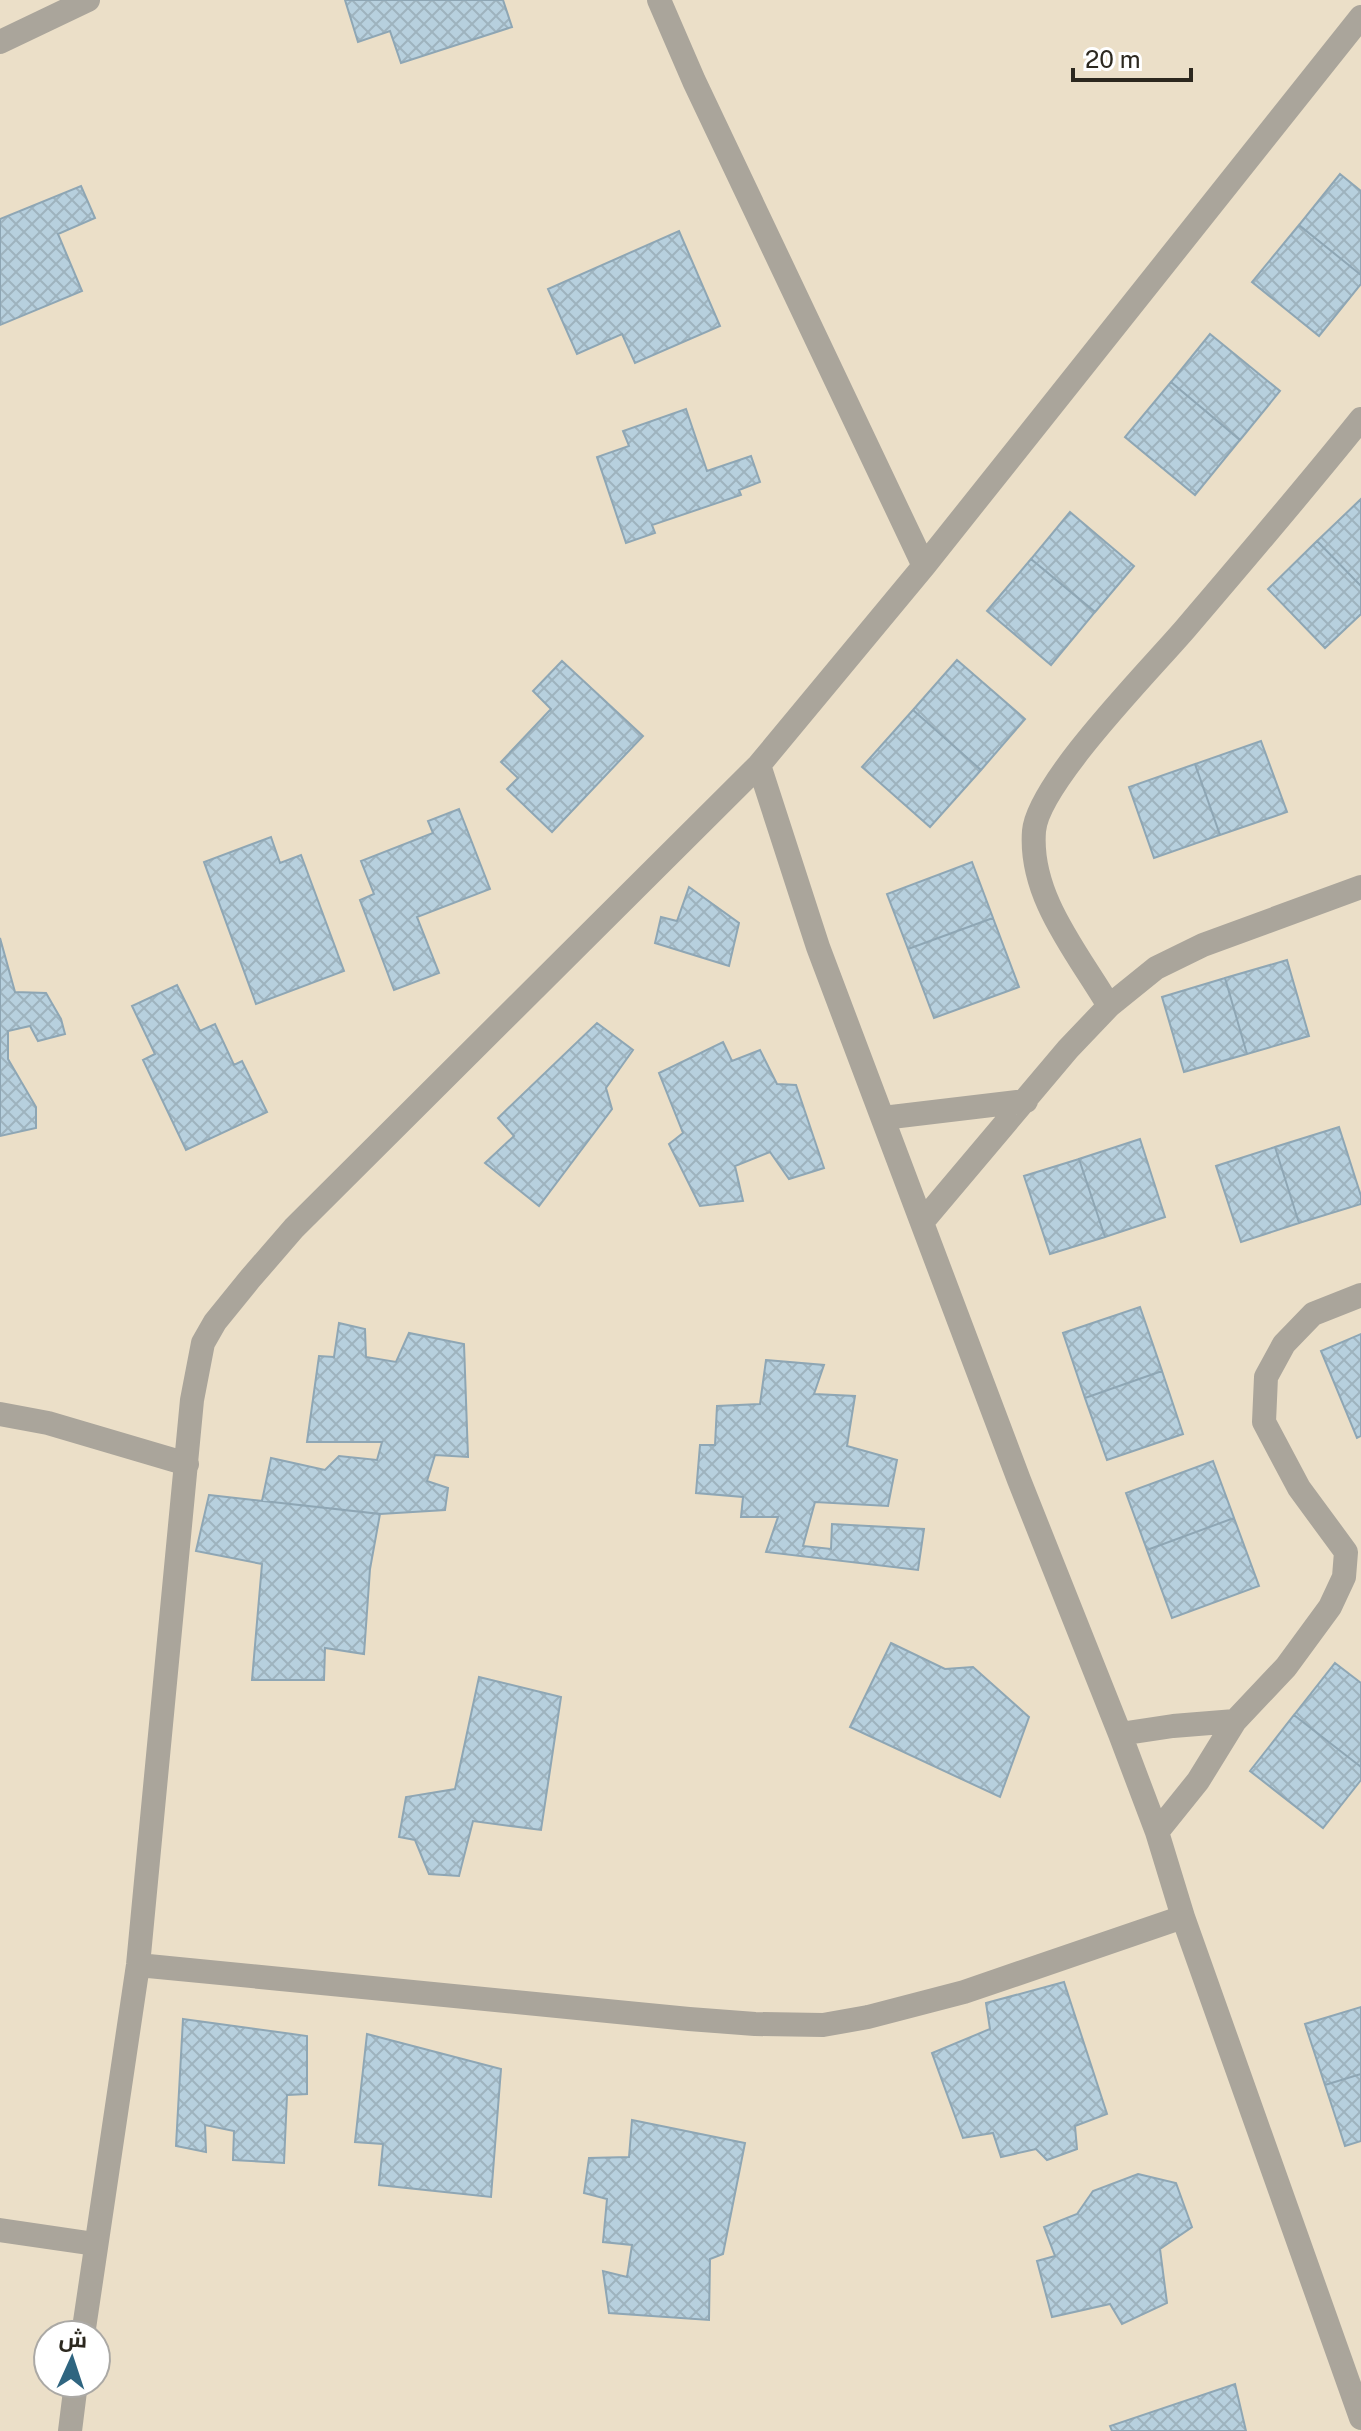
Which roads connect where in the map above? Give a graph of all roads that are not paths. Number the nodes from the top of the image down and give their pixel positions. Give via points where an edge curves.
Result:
1 (88, 0) edge
2 (659, 0) edge
3 (1361, 17) edge
4 (0, 42) edge
5 (1361, 419) edge
6 (924, 566) junction
7 (759, 765) junction
8 (1361, 887) edge
9 (1109, 1006) junction
10 (1026, 1101) junction
11 (883, 1118) junction
12 (923, 1221) junction
13 (1361, 1295) edge
14 (0, 1414) edge
15 (187, 1464) junction
16 (1354, 1548) edge
17 (1235, 1721) junction
18 (1120, 1734) junction
19 (1157, 1832) junction
20 (1183, 1917) junction
21 (138, 1965) junction
22 (0, 2230) edge
23 (95, 2244) junction
24 (85, 2319) edge
25 (1355, 2384) edge
26 (74, 2399) edge
27 (1361, 2418) edge
28 (70, 2431) edge

1 - 4 street
2 - 6 street
3 - 6 street
5 - 9 street via 1049,790 1034,827 1034,862 1045,899
6 - 7 street
7 - 11 street via 818,947
7 - 15 street via 294,1228 249,1280 203,1343
8 - 9 street via 1203,945 1156,968
9 - 10 street
10 - 11 street
10 - 12 street
11 - 12 street
12 - 18 street
13 - 16 street via 1313,1314 1284,1344 1266,1377 1264,1422 1299,1488
14 - 15 street
15 - 21 street
16 - 17 street via 1330,1607 1286,1667
17 - 18 street
17 - 19 street via 1198,1781
18 - 19 street
19 - 20 street
20 - 21 street via 964,1992 823,2025 702,2020
20 - 25 street
21 - 23 street
22 - 23 street
23 - 24 street
25 - 27 street
26 - 28 street

